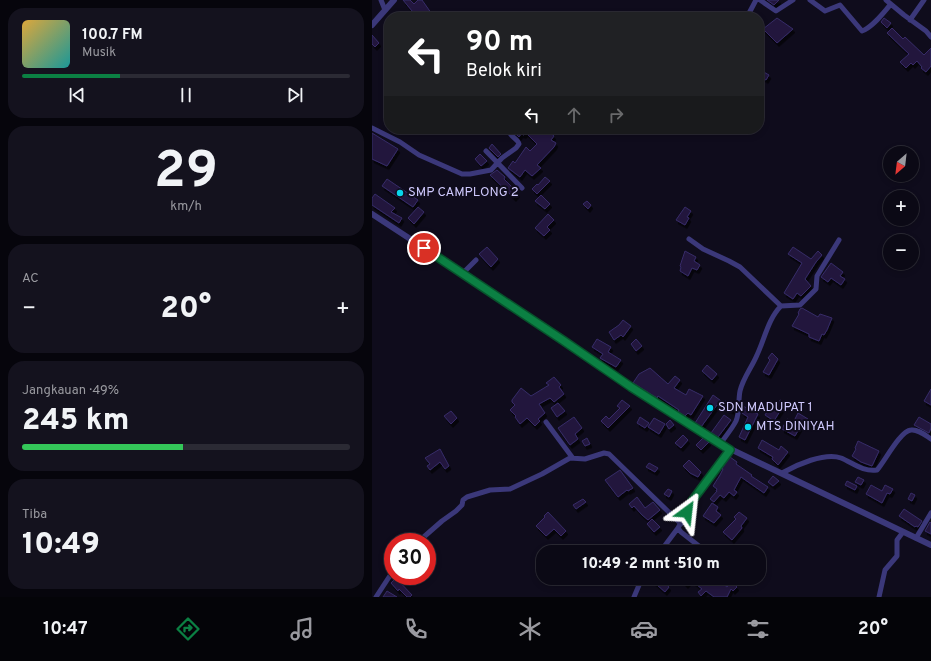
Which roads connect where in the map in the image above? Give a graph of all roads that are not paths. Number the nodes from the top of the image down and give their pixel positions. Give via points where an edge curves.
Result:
1 (381, 0) edge
2 (394, 0) edge
3 (756, 0) edge
4 (760, 0) edge
5 (793, 0) edge
6 (810, 0) edge
7 (886, 0) edge
8 (924, 0) edge
9 (891, 4) junction
10 (385, 10) junction
11 (750, 12) edge
12 (910, 20) junction
13 (372, 25) edge
14 (929, 30) edge
15 (931, 37) edge
16 (372, 128) edge
17 (510, 134) edge
18 (486, 151) dead end
19 (497, 163) junction
20 (522, 188) dead end
21 (372, 214) edge
22 (689, 239) dead end
23 (838, 240) dead end
24 (476, 260) dead end
25 (462, 274) junction
26 (781, 306) junction
27 (546, 422) dead end
28 (931, 439) edge
29 (720, 444) junction
30 (730, 450) junction
31 (572, 458) junction
32 (782, 473) junction
33 (931, 513) edge
34 (679, 526) junction
35 (903, 532) junction
36 (428, 533) edge
37 (916, 538) junction
38 (665, 545) edge
39 (698, 545) edge
40 (931, 545) edge
41 (384, 585) edge
42 (639, 585) edge
43 (376, 597) edge
44 (634, 597) edge
45 (879, 597) edge

1 - 10 street
2 - 10 street
3 - 11 street
4 - 5 street via 776,11
6 - 9 street via 825,11 840,5 862,31
7 - 9 street
8 - 12 street
9 - 12 street
10 - 13 street
12 - 14 street
14 - 15 street
16 - 19 street via 419,155 457,172 470,174 488,171
17 - 19 street via 519,144
18 - 19 street
19 - 20 street
21 - 25 street
22 - 26 street via 703,249 740,267
23 - 26 street via 817,276 814,292 800,305
24 - 25 street
25 - 29 street
26 - 29 street via 770,321 757,356 740,390 735,422
27 - 31 street
28 - 32 street via 916,430 906,431 877,470 867,470 830,456
29 - 30 street
30 - 32 street
30 - 34 street via 692,501
31 - 34 street via 585,459 604,452 609,454
31 - 36 street via 510,489 490,490 467,497 456,511
32 - 35 street
33 - 37 street
34 - 38 street
34 - 39 street via 681,532
35 - 37 street
35 - 45 street via 898,540 897,556 884,570
37 - 40 street
41 - 43 street
42 - 44 street

